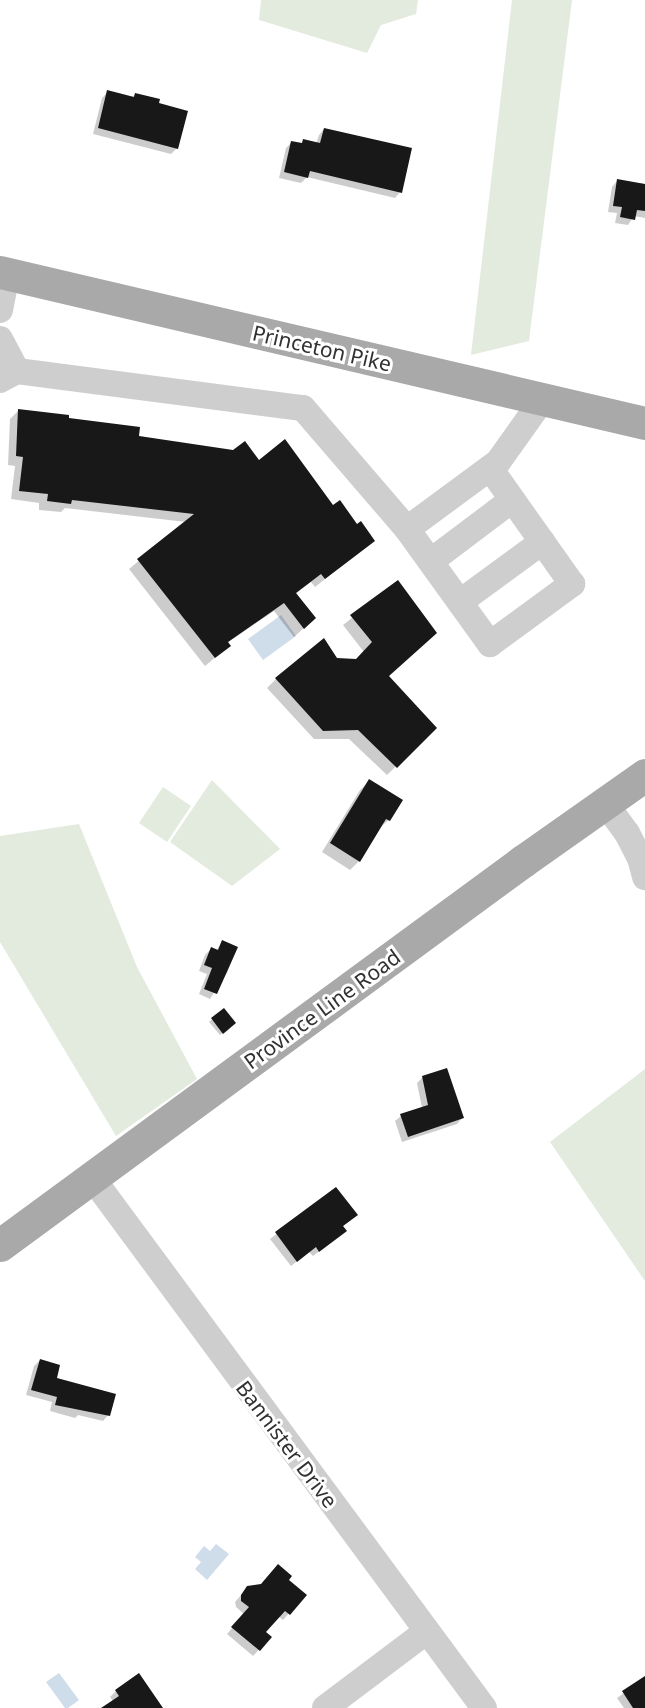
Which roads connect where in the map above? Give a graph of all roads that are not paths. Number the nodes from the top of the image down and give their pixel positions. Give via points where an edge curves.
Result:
1 (4, 273) edge
2 (0, 310) edge
3 (0, 339) edge
4 (9, 376) edge
5 (543, 399) junction
6 (645, 423) edge
7 (490, 468) junction
8 (512, 500) junction
9 (407, 529) junction
10 (542, 542) junction
11 (430, 561) junction
12 (460, 602) junction
13 (645, 776) edge
14 (605, 803) junction
15 (645, 877) edge
16 (93, 1179) junction
17 (0, 1245) edge
18 (426, 1632) junction
19 (325, 1708) edge
20 (484, 1708) edge

1 - 2 street
1 - 5 main road, Princeton Pike
3 - 4 street
4 - 9 street via 303,408
5 - 6 main road, Princeton Pike
5 - 7 street
7 - 8 street
7 - 9 street
8 - 10 street
8 - 11 street
9 - 11 street
10 - 12 street
10 - 12 street via 572,584 490,644
11 - 12 street
13 - 14 main road, Province Line Road
14 - 15 street via 627,833
14 - 16 main road, Province Line Road
16 - 17 main road, Province Line Road
16 - 18 street, Bannister Drive
18 - 19 street
18 - 20 street, Bannister Drive

